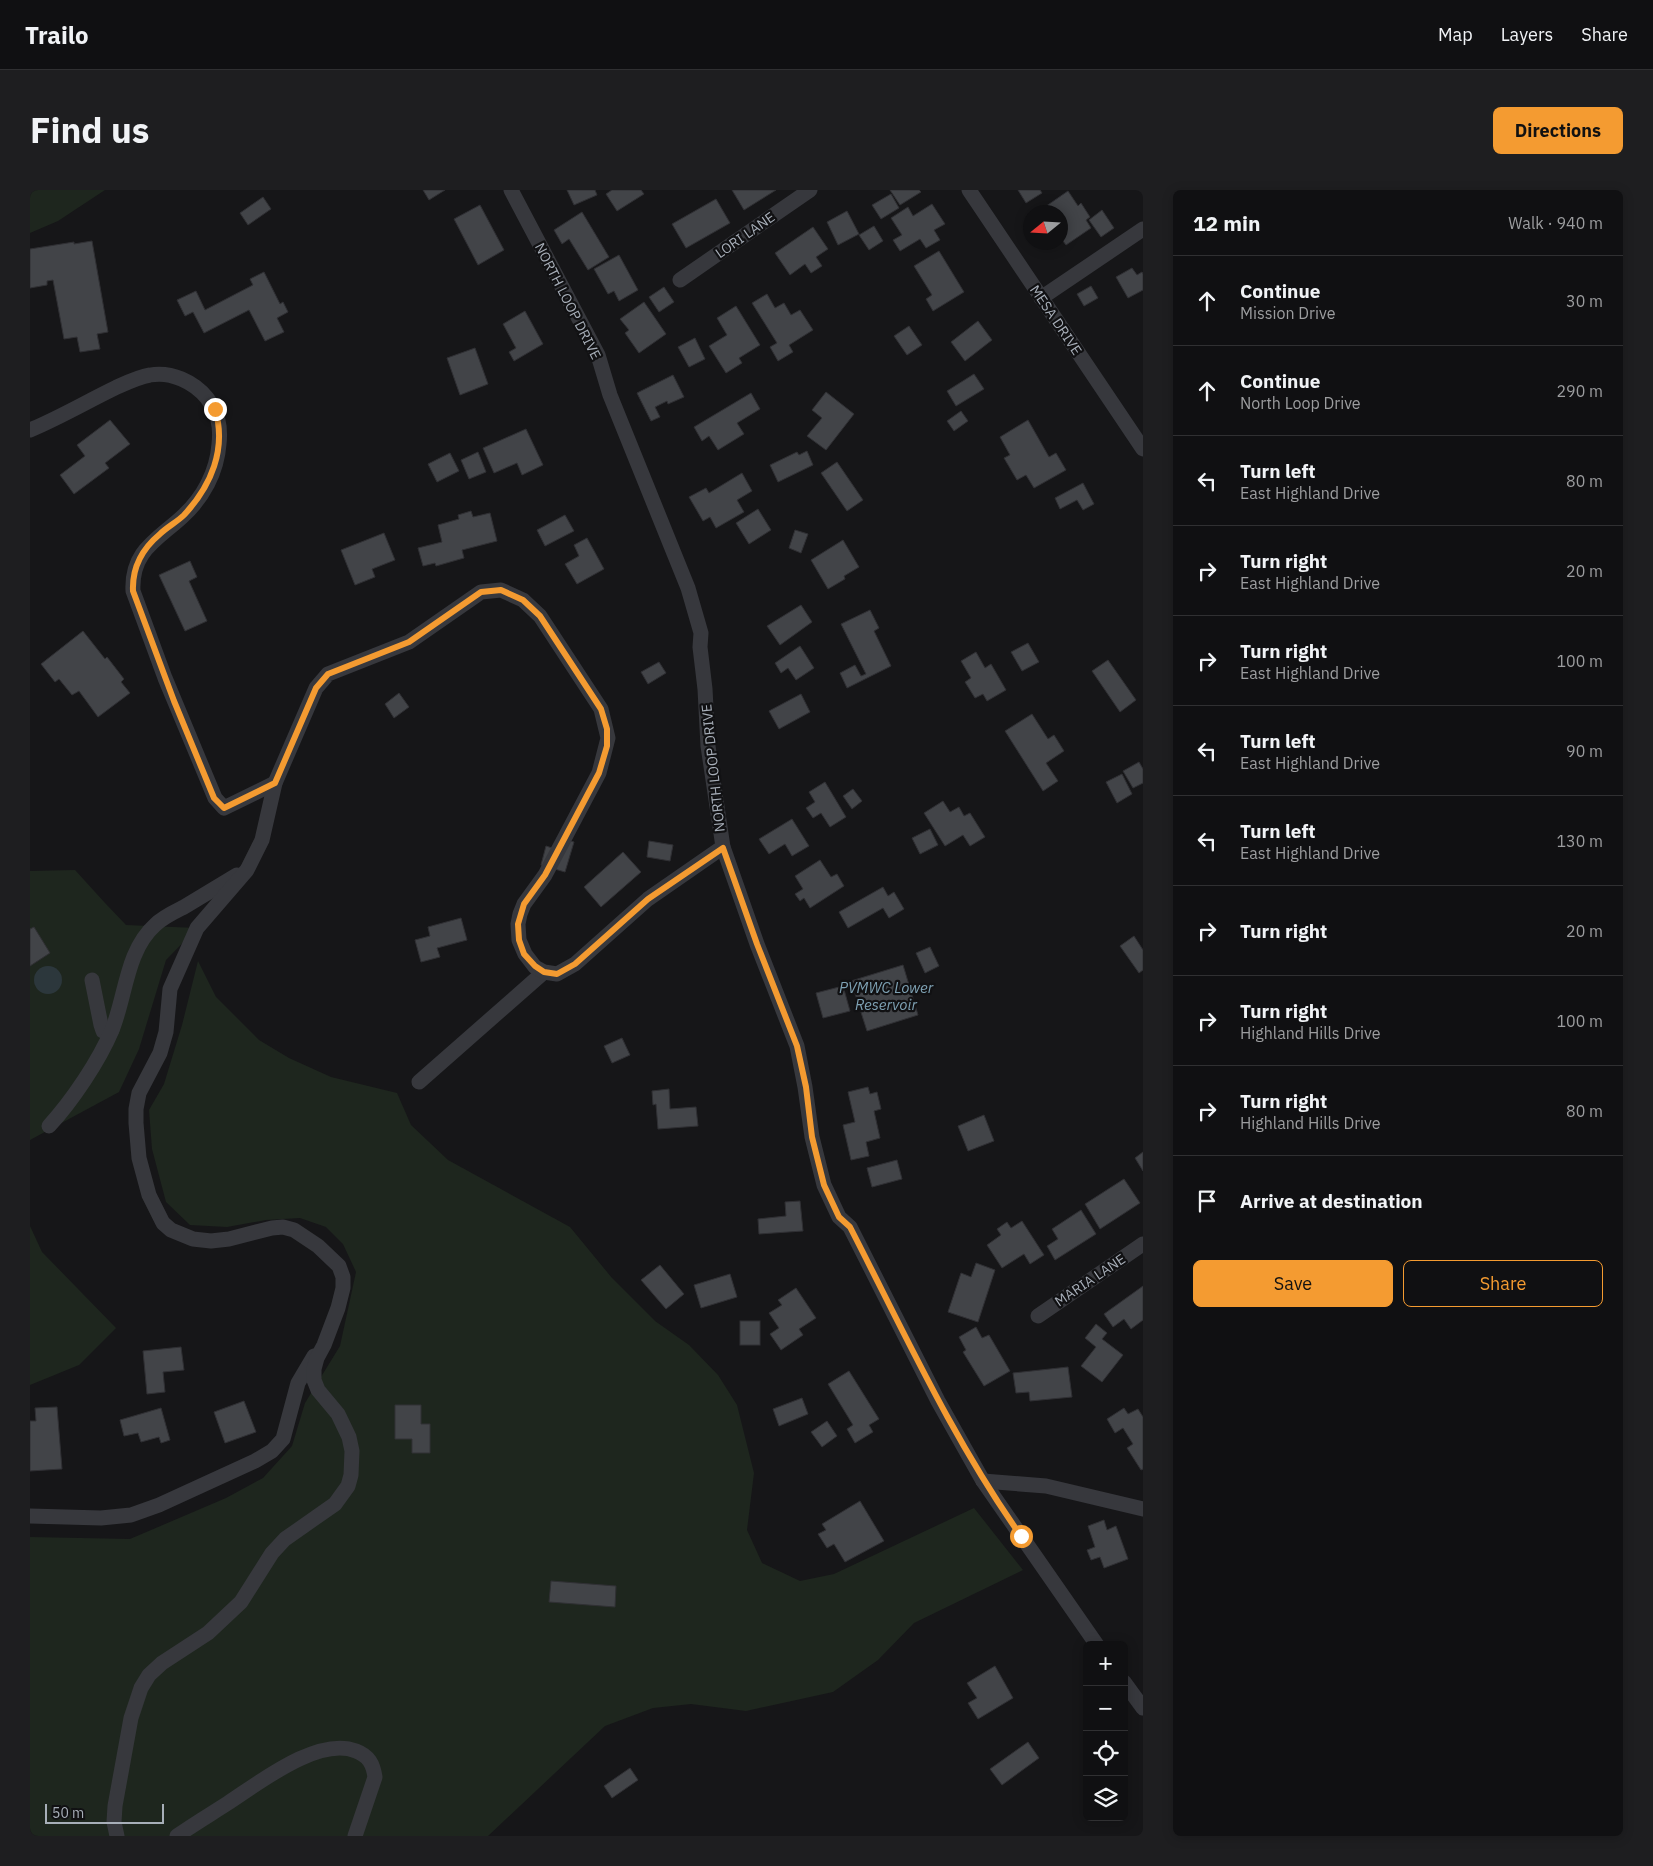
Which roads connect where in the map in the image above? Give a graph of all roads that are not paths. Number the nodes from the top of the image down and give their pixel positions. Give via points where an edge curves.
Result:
1 (511, 190) edge
2 (810, 190) edge
3 (969, 190) edge
4 (1143, 229) edge
5 (680, 280) dead end
6 (1041, 298) junction
7 (30, 430) edge
8 (1143, 449) edge
9 (275, 783) junction
10 (723, 848) junction
11 (247, 870) junction
12 (544, 972) junction
13 (92, 980) dead end
14 (112, 1030) junction
15 (418, 1082) dead end
16 (49, 1126) dead end
17 (1143, 1244) edge
18 (1038, 1316) dead end
19 (328, 1331) junction
20 (983, 1481) junction
21 (1143, 1509) edge
22 (30, 1516) edge
23 (1094, 1641) edge
24 (1127, 1686) edge
25 (1143, 1708) edge
26 (117, 1836) edge
27 (177, 1836) edge
28 (355, 1836) edge

1 - 10 street, NORTH LOOP DRIVE via 598,355 610,395 688,588 701,633 708,746
2 - 5 street, LORI LANE
3 - 6 street, MESA DRIVE
4 - 6 street
6 - 8 street, MESA DRIVE
7 - 9 street via 150,374 182,379 205,395 215,409 220,436 209,482 183,516 159,535 138,559 132,579 133,591 214,798 224,808
9 - 11 street via 262,840
9 - 12 street via 316,688 328,674 409,642 481,592 501,590 523,600 540,616 601,709 608,738 599,773 545,875 520,914 519,940 524,954
10 - 12 street via 648,899 575,964 557,974
10 - 20 street, NORTH LOOP DRIVE via 797,1046 812,1137 832,1205 850,1227 938,1401
11 - 14 street via 155,924 130,970
11 - 19 street via 197,928 170,989 166,1032 160,1053 139,1094 136,1109 140,1158 156,1211 163,1223 177,1234 211,1241 283,1227 294,1230 332,1258 343,1276 343,1288
12 - 15 street
13 - 14 street via 101,1026 103,1030
14 - 16 street via 62,1112
17 - 18 street, MARIA LANE
19 - 22 street via 298,1383 283,1440 272,1451 131,1515 101,1518
19 - 26 street via 316,1358 314,1380 338,1414 349,1437 352,1451 348,1486 335,1504 272,1552 240,1602 208,1633 149,1675 131,1718 115,1806
20 - 21 street via 1046,1486
20 - 23 street, NORTH LOOP DRIVE
24 - 25 street
27 - 28 street via 289,1765 340,1748 363,1754 374,1767 375,1777

